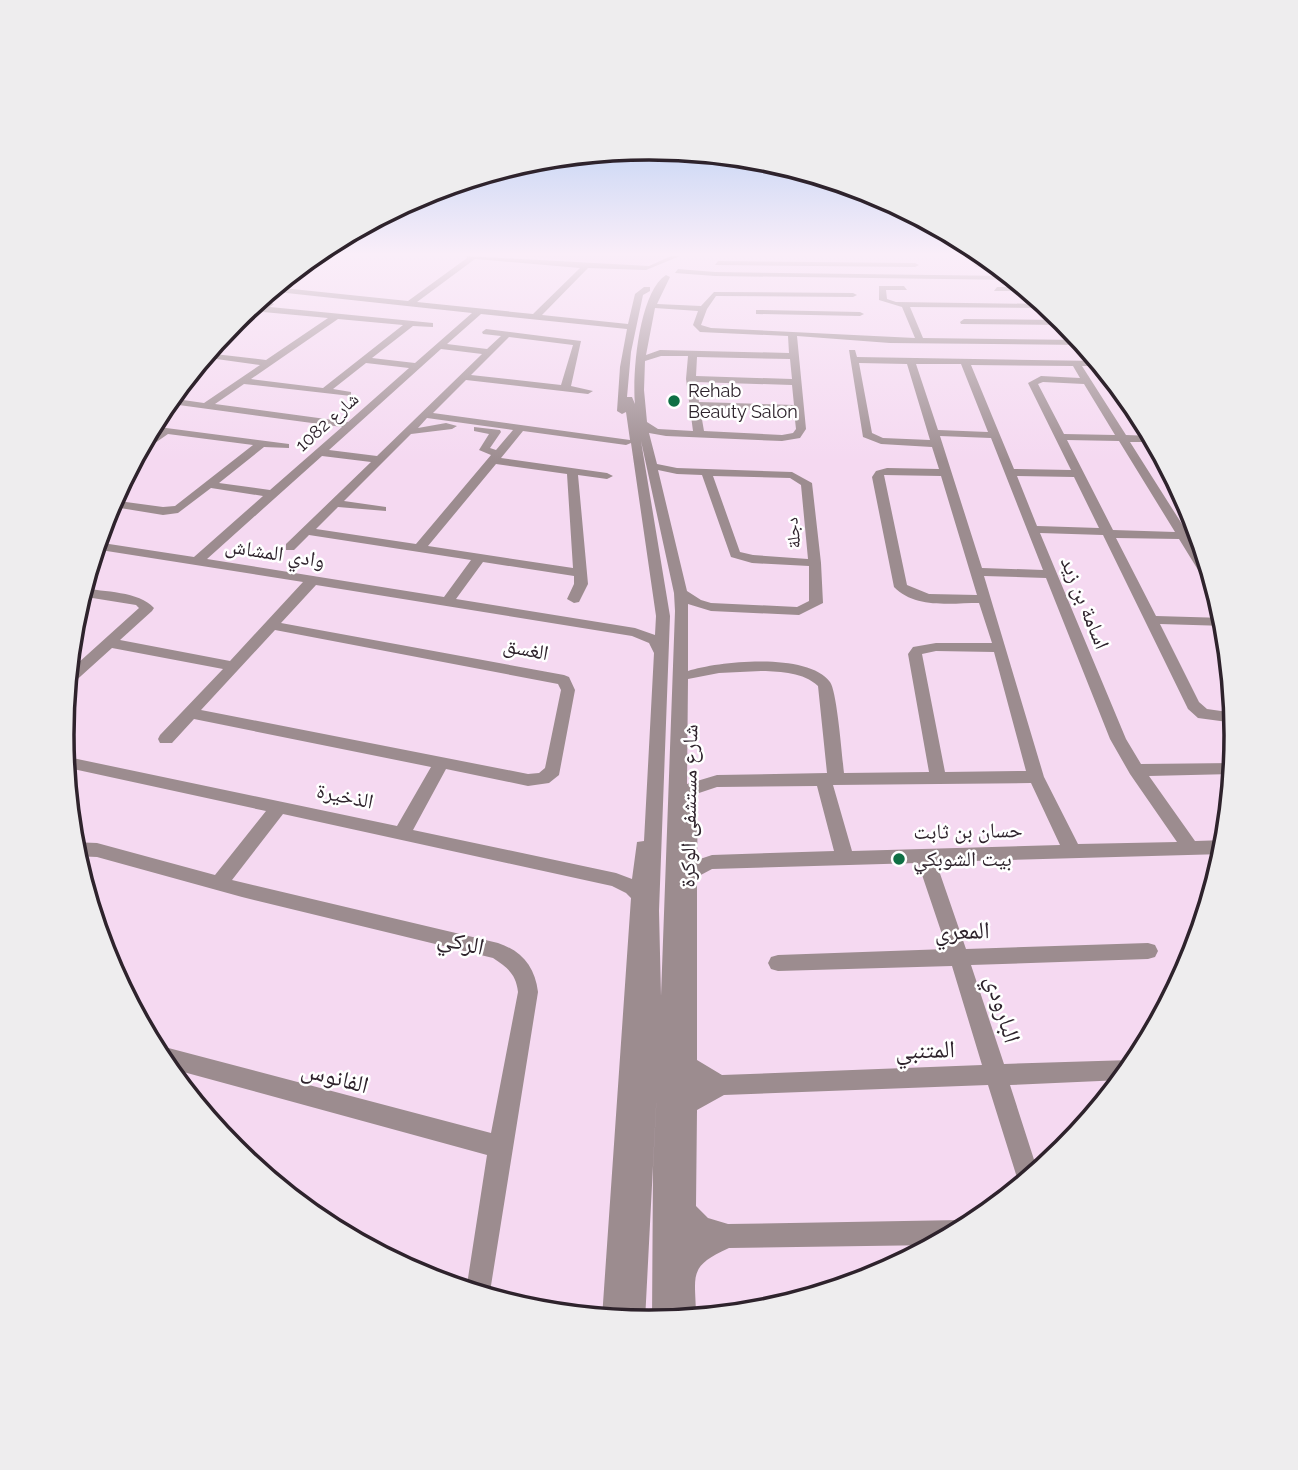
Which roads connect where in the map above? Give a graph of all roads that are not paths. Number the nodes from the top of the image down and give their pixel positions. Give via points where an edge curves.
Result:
1 (410, 324) edge
2 (324, 325) edge
3 (422, 325) edge
4 (430, 325) dead end
5 (463, 325) edge
6 (619, 325) edge
7 (652, 325) edge
8 (697, 325) edge
9 (754, 325) edge
10 (863, 325) edge
11 (914, 325) edge
12 (965, 325) edge
13 (631, 326) joint
14 (486, 332) dead end
15 (751, 332) junction
16 (792, 333) junction
17 (508, 334) junction
18 (849, 336) junction
19 (867, 338) junction
20 (920, 340) junction
21 (974, 341) junction
22 (1067, 343) joint
23 (439, 346) junction
24 (489, 352) junction
25 (647, 354) junction
26 (693, 354) junction
27 (216, 356) edge
28 (794, 356) junction
29 (365, 359) junction
30 (854, 360) junction
31 (911, 361) junction
32 (965, 362) junction
33 (268, 363) junction
34 (1079, 364) junction
35 (1089, 364) edge
36 (417, 366) junction
37 (464, 377) junction
38 (691, 379) junction
39 (242, 381) junction
40 (1087, 381) junction
41 (796, 382) junction
42 (565, 389) junction
43 (325, 391) junction
44 (588, 391) dead end
45 (348, 394) dead end
46 (179, 403) edge
47 (694, 405) junction
48 (206, 406) junction
49 (798, 408) junction
50 (425, 415) junction
51 (350, 425) junction
52 (521, 427) junction
53 (161, 430) edge
54 (166, 431) junction
55 (408, 431) junction
56 (634, 433) junction
57 (699, 435) junction
58 (995, 435) junction
59 (157, 437) edge
60 (1060, 437) junction
61 (1123, 438) junction
62 (935, 439) junction
63 (1142, 439) edge
64 (262, 443) junction
65 (285, 446) dead end
66 (320, 452) junction
67 (496, 457) junction
68 (379, 460) junction
69 (572, 471) junction
70 (667, 472) junction
71 (706, 472) junction
72 (945, 472) junction
73 (1010, 472) junction
74 (1077, 474) junction
75 (607, 476) dead end
76 (211, 485) junction
77 (273, 494) junction
78 (334, 503) junction
79 (122, 504) edge
80 (382, 509) dead end
81 (1032, 529) junction
82 (306, 531) junction
83 (1108, 533) junction
84 (1183, 536) junction
85 (1189, 536) edge
86 (105, 547) edge
87 (289, 547) dead end
88 (419, 549) junction
89 (1196, 556) edge
90 (479, 558) junction
91 (197, 561) junction
92 (816, 563) junction
93 (976, 572) junction
94 (580, 573) junction
95 (1050, 574) junction
96 (313, 580) junction
97 (91, 594) edge
98 (574, 599) dead end
99 (984, 599) junction
100 (447, 602) junction
101 (686, 609) junction
102 (1150, 620) junction
103 (1213, 622) edge
104 (271, 625) junction
105 (659, 633) junction
106 (110, 643) junction
107 (1000, 648) junction
108 (691, 665) junction
109 (233, 666) junction
110 (77, 672) edge
111 (190, 713) junction
112 (1224, 717) edge
113 (166, 739) dead end
114 (75, 763) edge
115 (441, 764) junction
116 (1223, 768) edge
117 (690, 769) junction
118 (1136, 770) junction
119 (938, 776) junction
120 (1036, 777) junction
121 (830, 778) junction
122 (717, 781) junction
123 (688, 791) junction
124 (280, 806) junction
125 (678, 831) junction
126 (403, 832) junction
127 (1190, 847) junction
128 (1213, 847) edge
129 (689, 849) junction
130 (86, 850) edge
131 (1072, 851) junction
132 (923, 855) junction
133 (844, 856) junction
134 (712, 862) junction
135 (642, 866) junction
136 (688, 875) junction
137 (615, 880) junction
138 (219, 883) junction
139 (645, 902) junction
140 (1148, 951) dead end
141 (959, 957) junction
142 (778, 963) dead end
143 (173, 1059) edge
144 (687, 1066) junction
145 (1117, 1070) edge
146 (996, 1074) junction
147 (722, 1085) junction
148 (687, 1103) junction
149 (500, 1146) junction
150 (1026, 1170) edge
151 (683, 1209) junction
152 (938, 1232) edge
153 (728, 1237) junction
154 (684, 1262) junction
155 (479, 1285) edge
156 (616, 1309) edge
157 (670, 1309) edge
158 (672, 1309) edge
159 (633, 1310) edge

1 - 29 street
2 - 33 street
3 - 4 street
5 - 23 street, شارع 1082
6 - 13 street
7 - 25 street, شارع مستشفى الوكرة
8 - 15 street via 701,329
9 - 15 street
10 - 19 street
11 - 20 street
12 - 21 street
13 - 56 street, شارع مستشفى الوكرة via 622,381
14 - 17 street
15 - 16 street
16 - 18 street
16 - 28 street
17 - 24 street
17 - 42 street via 578,342
18 - 19 street
18 - 30 street
19 - 20 street
20 - 21 street
21 - 22 street
22 - 34 street
23 - 24 street
23 - 36 street, شارع 1082
24 - 37 street
25 - 26 street
25 - 56 street, شارع مستشفى الوكرة
26 - 28 street
26 - 38 street
27 - 33 street
28 - 41 street
29 - 36 street
29 - 43 street
30 - 31 street
30 - 62 street via 867,435 881,441
31 - 32 street
31 - 62 street
32 - 34 street
32 - 58 street, اسامة بن زيد
33 - 39 street
34 - 35 street
34 - 40 street
36 - 51 street, شارع 1082
37 - 42 street
37 - 50 street
38 - 41 street
38 - 47 street
39 - 43 street
39 - 48 street
40 - 60 street via 1041,379 1033,383
40 - 61 street
41 - 49 street
42 - 44 street
43 - 45 street
46 - 48 street
47 - 49 street
47 - 57 street
48 - 51 street
49 - 57 street via 802,429 796,436
50 - 52 street
50 - 55 street
51 - 66 street, شارع 1082
52 - 56 street
52 - 67 street
53 - 54 street
54 - 59 street
54 - 64 street
55 - 67 street via 423,432 440,425 492,431 496,434 484,450
55 - 68 street
56 - 57 street
56 - 70 street, شارع مستشفى الوكرة
56 - 101 street, شارع مستشفى الوكرة
56 - 105 street, شارع مستشفى الوكرة
58 - 62 street
58 - 73 street, اسامة بن زيد
60 - 61 street
60 - 74 street
61 - 63 street
61 - 84 street
62 - 72 street
64 - 65 street
64 - 76 street
66 - 68 street
66 - 77 street, شارع 1082
67 - 69 street
67 - 88 street
68 - 78 street
69 - 75 street
69 - 94 street
70 - 71 street, دجلة
70 - 101 street, شارع مستشفى الوكرة via 687,576
71 - 92 street via 736,554
71 - 92 street, دجلة via 784,474 804,479
72 - 93 street
72 - 99 street via 887,471 878,477 901,587 921,596
73 - 74 street
73 - 81 street, اسامة بن زيد
74 - 83 street
76 - 77 street
76 - 79 street via 186,505 171,510
77 - 91 street, شارع 1082
78 - 80 street
78 - 82 street
81 - 83 street
81 - 95 street, اسامة بن زيد
82 - 87 street
82 - 88 street
83 - 84 street
83 - 102 street
84 - 85 street
84 - 89 street
86 - 91 street, وادي المشاش
88 - 90 street
90 - 94 street
90 - 100 street
91 - 96 street, وادي المشاش
92 - 101 street, دجلة via 817,599 811,607 799,611
93 - 95 street
93 - 99 street
94 - 98 street
95 - 118 street, اسامة بن زيد via 1114,730
96 - 100 street, وادي المشاش
96 - 104 street
97 - 106 street via 140,601 146,606
99 - 107 street
100 - 105 street, وادي المشاش
101 - 108 street, شارع مستشفى الوكرة
101 - 125 street, شارع مستشفى الوكرة
102 - 103 street
102 - 112 street via 1196,710
104 - 109 street
104 - 115 street, الغسق via 567,683 556,764 549,776 528,780
105 - 135 street, شارع مستشفى الوكرة
105 - 139 street, شارع مستشفى الوكرة
106 - 109 street
106 - 110 street
107 - 119 street via 936,647 915,654
107 - 120 street
108 - 117 street, شارع مستشفى الوكرة
108 - 121 street via 798,670 822,680
109 - 111 street
111 - 113 street
111 - 115 street, الغسق
114 - 124 street, الذخيرة
115 - 126 street
116 - 118 street
117 - 122 street
117 - 123 street, شارع مستشفى الوكرة
118 - 127 street, اسامة بن زيد
119 - 120 street
119 - 121 street
120 - 131 street
121 - 122 street
121 - 133 street
122 - 123 street
123 - 129 street, شارع مستشفى الوكرة
124 - 126 street, الذخيرة
124 - 138 street
125 - 129 street
125 - 157 street, شارع مستشفى الوكرة via 667,1115
126 - 137 street, الذخيرة
127 - 128 street, حسان بن ثابت
127 - 131 street, حسان بن ثابت
129 - 134 street
129 - 136 street, شارع مستشفى الوكرة
130 - 138 street, الركي
131 - 132 street, حسان بن ثابت
132 - 133 street, حسان بن ثابت
132 - 141 street, البارودي
133 - 134 street, حسان بن ثابت
134 - 136 street, حسان بن ثابت
135 - 137 street
135 - 139 street, شارع مستشفى الوكرة
136 - 144 street, شارع مستشفى الوكرة
137 - 139 street, الذخيرة
138 - 149 street, الركي via 498,951 515,961 526,973 528,992
139 - 156 street, شارع مستشفى الوكرة
139 - 159 street, شارع مستشفى الوكرة via 651,1000
140 - 141 street, المعري
141 - 142 street, المعري
141 - 146 street, البارودي
143 - 149 street, الفانوس
144 - 147 street, المتنبي
144 - 148 street, شارع مستشفى الوكرة
145 - 146 street, المتنبي
146 - 147 street, المتنبي
146 - 150 street, البارودي
147 - 148 street, المتنبي
148 - 151 street, شارع مستشفى الوكرة
149 - 155 street, الركي
151 - 153 street via 701,1228
151 - 154 street, شارع مستشفى الوكرة
152 - 153 street
153 - 154 street via 704,1245
154 - 158 street

